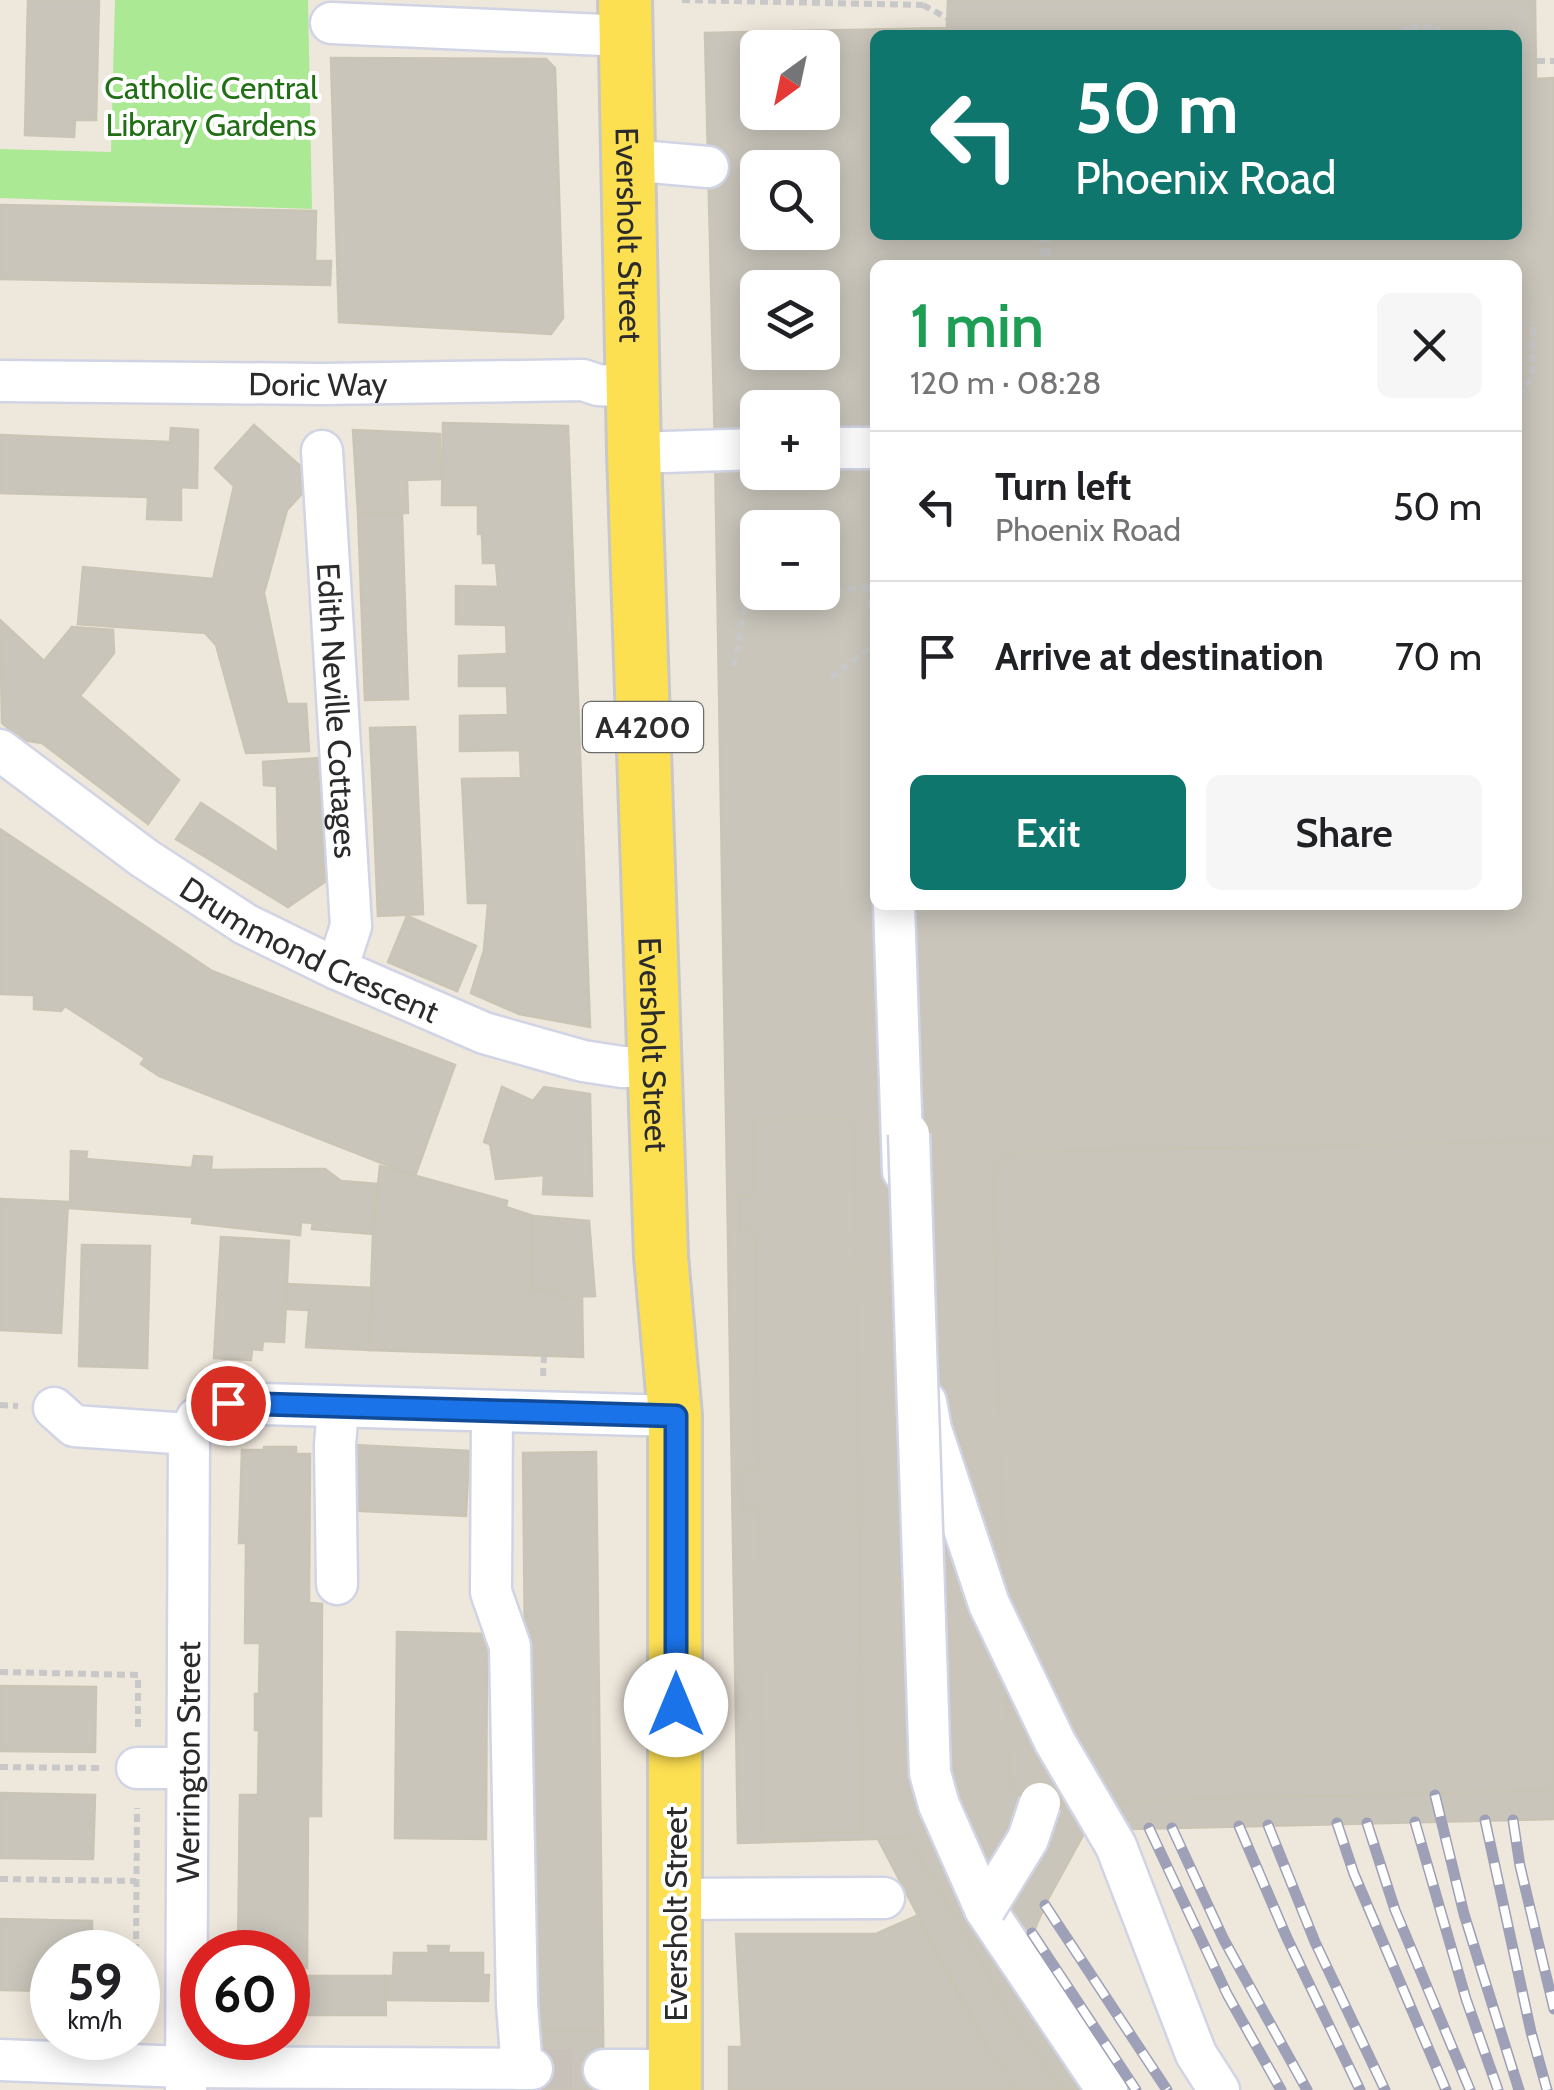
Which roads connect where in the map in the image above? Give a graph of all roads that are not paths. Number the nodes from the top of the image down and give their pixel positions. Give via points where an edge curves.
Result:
1 (625, 18) edge
2 (331, 22) dead end
3 (628, 160) junction
4 (708, 167) dead end
5 (0, 381) edge
6 (634, 423) junction
7 (740, 445) edge
8 (840, 448) edge
9 (870, 448) edge
10 (322, 452) dead end
11 (0, 750) edge
12 (894, 910) edge
13 (337, 969) junction
14 (655, 1067) junction
15 (909, 1134) dead end
16 (338, 1406) junction
17 (54, 1408) dead end
18 (492, 1410) junction
19 (676, 1416) junction
20 (189, 1434) junction
21 (338, 1584) dead end
22 (188, 1768) junction
23 (137, 1772) road end
24 (1040, 1804) dead end
25 (884, 1898) dead end
26 (676, 1899) junction
27 (985, 1908) junction
28 (0, 2060) edge
29 (604, 2070) tunnel mouth
30 (186, 2078) edge
31 (365, 2079) edge
32 (676, 2080) edge
33 (1107, 2090) edge
34 (1219, 2090) edge

1 - 2 street
1 - 3 main road, Eversholt Street / A4200
3 - 4 street
3 - 6 main road, Eversholt Street / A4200
5 - 6 street, Doric Way via 583,380 598,385
6 - 7 street, Doric Way
6 - 14 main road, Eversholt Street / A4200
8 - 9 street
10 - 13 street, Edith Neville Cottages via 351,926
11 - 13 street, Drummond Crescent via 245,924
12 - 34 street via 912,1330 931,1429 989,1604 1055,1742 1116,1846 1196,2054
13 - 14 street, Drummond Crescent via 484,1033 583,1061
14 - 19 main road, Eversholt Street / A4200 via 661,1256
15 - 27 street, bridge via 930,1772
16 - 18 street
16 - 20 street via 228,1403 197,1418
16 - 21 street
17 - 20 street via 74,1426
18 - 19 street
18 - 31 street via 492,1592 510,1646 517,2004 527,2069
19 - 26 main road, Eversholt Street / A4200
20 - 22 street, Werrington Street
22 - 23 street
22 - 30 street, Werrington Street
24 - 27 street, bridge via 1028,1840
25 - 26 street
26 - 32 main road, Eversholt Street / A4200
27 - 33 street
28 - 30 street
29 - 32 street
30 - 31 street

